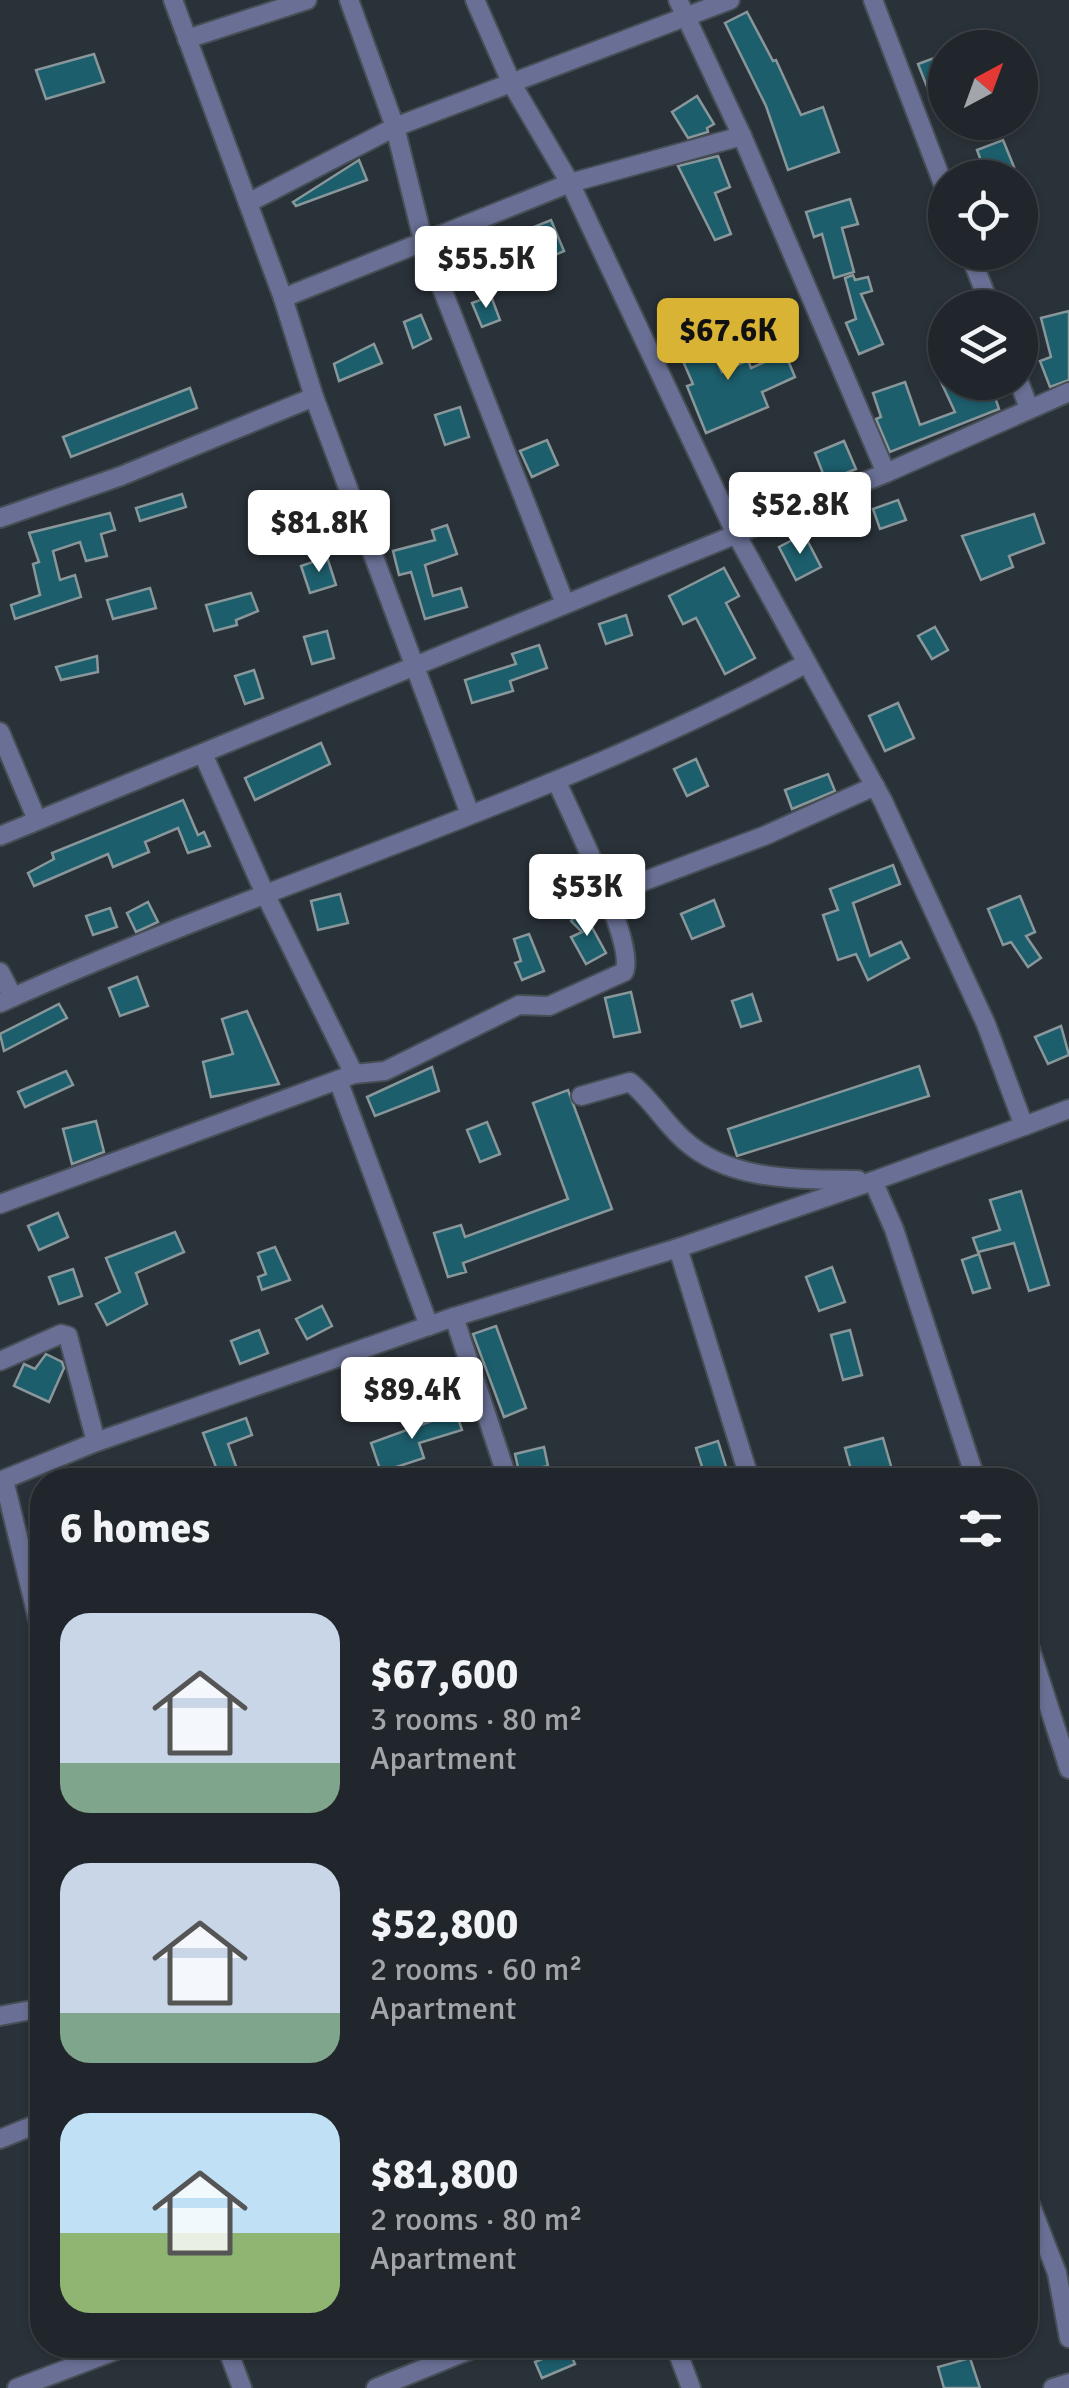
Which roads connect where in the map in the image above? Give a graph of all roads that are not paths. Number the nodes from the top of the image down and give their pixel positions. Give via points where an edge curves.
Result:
1 (173, 0) edge
2 (307, 0) edge
3 (349, 0) edge
4 (475, 0) edge
5 (730, 0) edge
6 (873, 0) edge
7 (681, 8) edge
8 (187, 39) junction
9 (512, 84) junction
10 (395, 127) junction
11 (742, 136) junction
12 (934, 160) edge
13 (570, 183) junction
14 (248, 203) junction
15 (423, 240) junction
16 (283, 298) junction
17 (1069, 392) edge
18 (314, 398) junction
19 (1026, 400) edge
20 (1029, 408) junction
21 (886, 473) junction
22 (0, 518) edge
23 (734, 532) junction
24 (564, 602) junction
25 (417, 663) junction
26 (807, 663) junction
27 (0, 732) edge
28 (203, 754) junction
29 (557, 782) junction
30 (875, 786) junction
31 (470, 814) junction
32 (37, 820) junction
33 (0, 836) edge
34 (266, 896) junction
35 (607, 896) junction
36 (0, 972) edge
37 (6, 1000) edge
38 (346, 1077) junction
39 (581, 1096) dead end
40 (1069, 1109) edge
41 (1024, 1126) junction
42 (873, 1180) junction
43 (0, 1204) edge
44 (678, 1248) junction
45 (454, 1317) junction
46 (428, 1326) junction
47 (0, 1361) edge
48 (96, 1442) junction
49 (33, 1468) edge
50 (504, 1468) edge
51 (746, 1468) edge
52 (972, 1468) edge
53 (30, 1469) edge
54 (2, 1481) edge
55 (30, 1590) edge
56 (1038, 1673) edge
57 (1069, 1769) edge
58 (30, 2010) edge
59 (0, 2016) edge
60 (30, 2127) edge
61 (0, 2139) edge
62 (1038, 2225) edge
63 (1069, 2338) edge
64 (96, 2358) edge
65 (231, 2358) edge
66 (450, 2358) edge
67 (680, 2358) edge
68 (1069, 2382) edge
69 (17, 2388) edge
70 (242, 2388) edge
71 (376, 2388) edge
72 (691, 2388) edge
73 (1053, 2388) edge

1 - 8 street
2 - 8 street
3 - 10 street
4 - 9 street
5 - 7 street
6 - 12 street
7 - 9 street
7 - 11 street
8 - 14 street
9 - 10 street
9 - 13 street
10 - 14 street
10 - 15 street
11 - 13 street
11 - 21 street
13 - 15 street
13 - 23 street
14 - 16 street
15 - 16 street
15 - 24 street
16 - 18 street
17 - 20 street
18 - 22 street
18 - 25 street
19 - 20 street
20 - 21 street
21 - 23 street
23 - 24 street
23 - 26 street
24 - 25 street
25 - 28 street
25 - 31 street
26 - 29 street
26 - 30 street
27 - 32 street
28 - 32 street
28 - 34 street
29 - 31 street
29 - 35 street
30 - 35 street
30 - 41 street via 986,1024
31 - 34 street
32 - 33 street
34 - 37 street
34 - 38 street
35 - 38 street via 628,956 620,977 550,1006 520,1005 385,1070
36 - 37 street
38 - 43 street
38 - 46 street
39 - 42 street via 630,1082 707,1158 780,1179
40 - 41 street
41 - 42 street
42 - 44 street
42 - 52 street
44 - 45 street
44 - 51 street
45 - 46 street
45 - 50 street
46 - 48 street
47 - 48 street via 68,1336
48 - 49 street
53 - 54 street
54 - 55 street
56 - 57 street
58 - 59 street
60 - 61 street
62 - 63 street via 1057,2273
64 - 69 street
65 - 70 street
66 - 71 street
67 - 72 street
68 - 73 street

